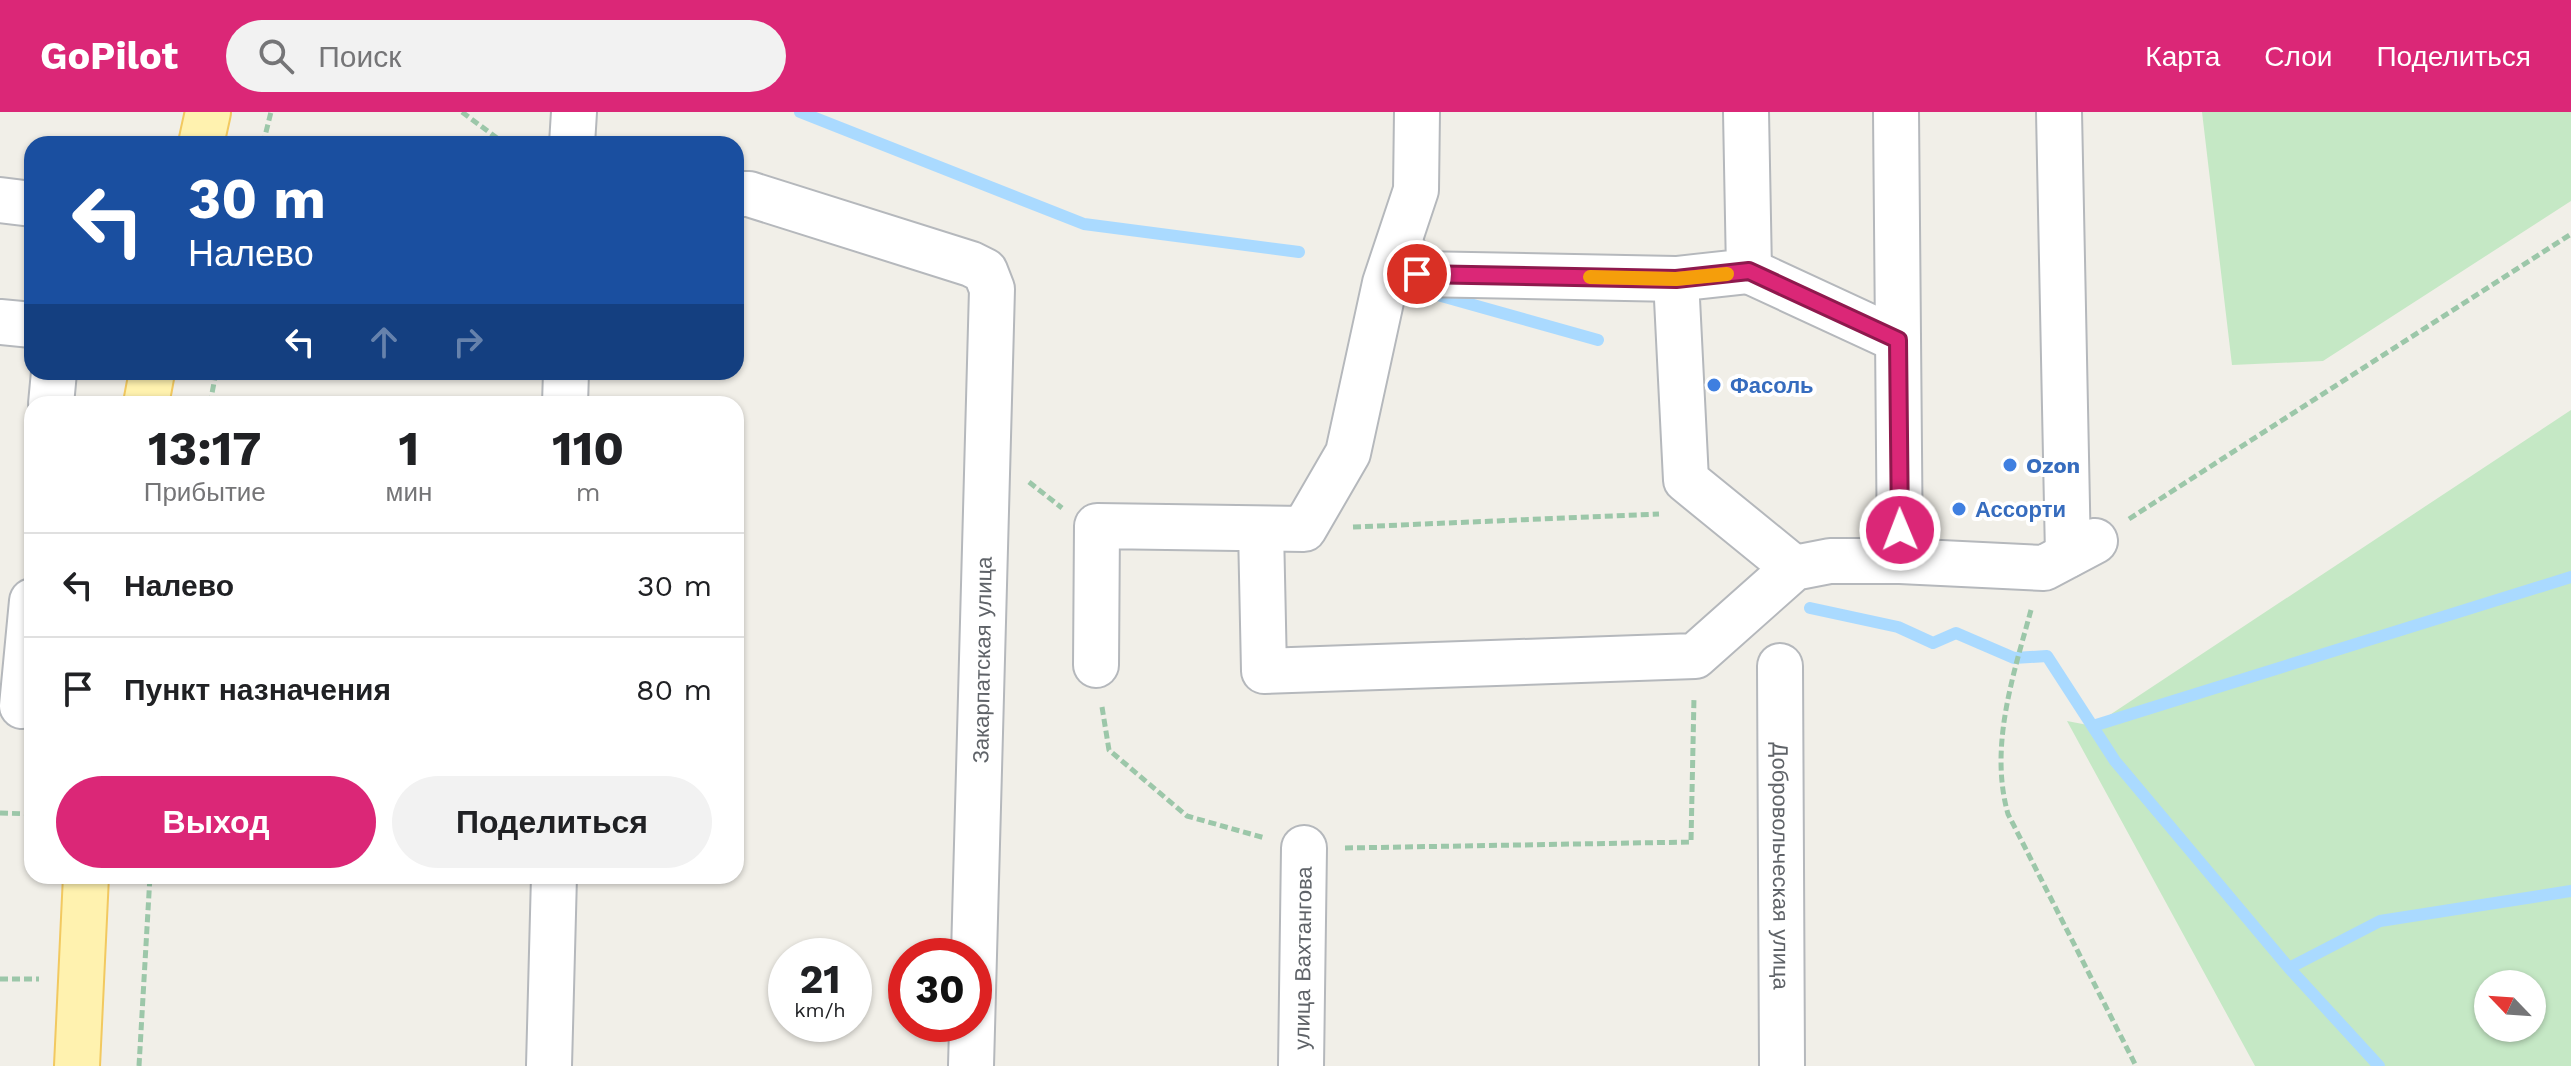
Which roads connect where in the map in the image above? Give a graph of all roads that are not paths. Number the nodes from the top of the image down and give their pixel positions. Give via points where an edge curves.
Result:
1 (208, 112) edge
2 (574, 112) edge
3 (1417, 112) edge
4 (1746, 112) edge
5 (1896, 112) edge
6 (2059, 112) edge
7 (203, 136) edge
8 (572, 136) edge
9 (744, 194) edge
10 (0, 200) edge
11 (24, 203) edge
12 (1399, 243) junction
13 (1749, 271) junction
14 (1676, 279) junction
15 (0, 322) edge
16 (24, 324) edge
17 (1898, 340) junction
18 (1261, 529) junction
19 (1900, 561) junction
20 (1794, 568) junction
21 (24, 664) edge
22 (1096, 665) road end
23 (1780, 666) dead end
24 (18, 711) edge
25 (1304, 848) road end
26 (86, 884) edge
27 (554, 884) edge
28 (77, 1066) edge
29 (549, 1066) edge
30 (971, 1066) edge
31 (1301, 1066) edge
32 (1782, 1066) edge

1 - 7 main road
2 - 8 street
3 - 12 street via 1416,190
4 - 13 street
5 - 17 street
6 - 19 street via 2081,548 2044,568
9 - 30 street, Закарпатская улица via 971,264 985,271 992,289
10 - 11 street
12 - 14 street via 1417,274
12 - 18 street via 1385,283 1348,453 1304,529
13 - 14 street
13 - 17 street
14 - 20 street via 1686,480
15 - 16 street
17 - 19 street
18 - 20 street via 1264,671 1695,656
18 - 22 street via 1097,526
19 - 20 street via 1830,561
21 - 24 street
23 - 32 street, Добровольческая улица
25 - 31 street, улица Вахтангова
26 - 28 main road
27 - 29 street

